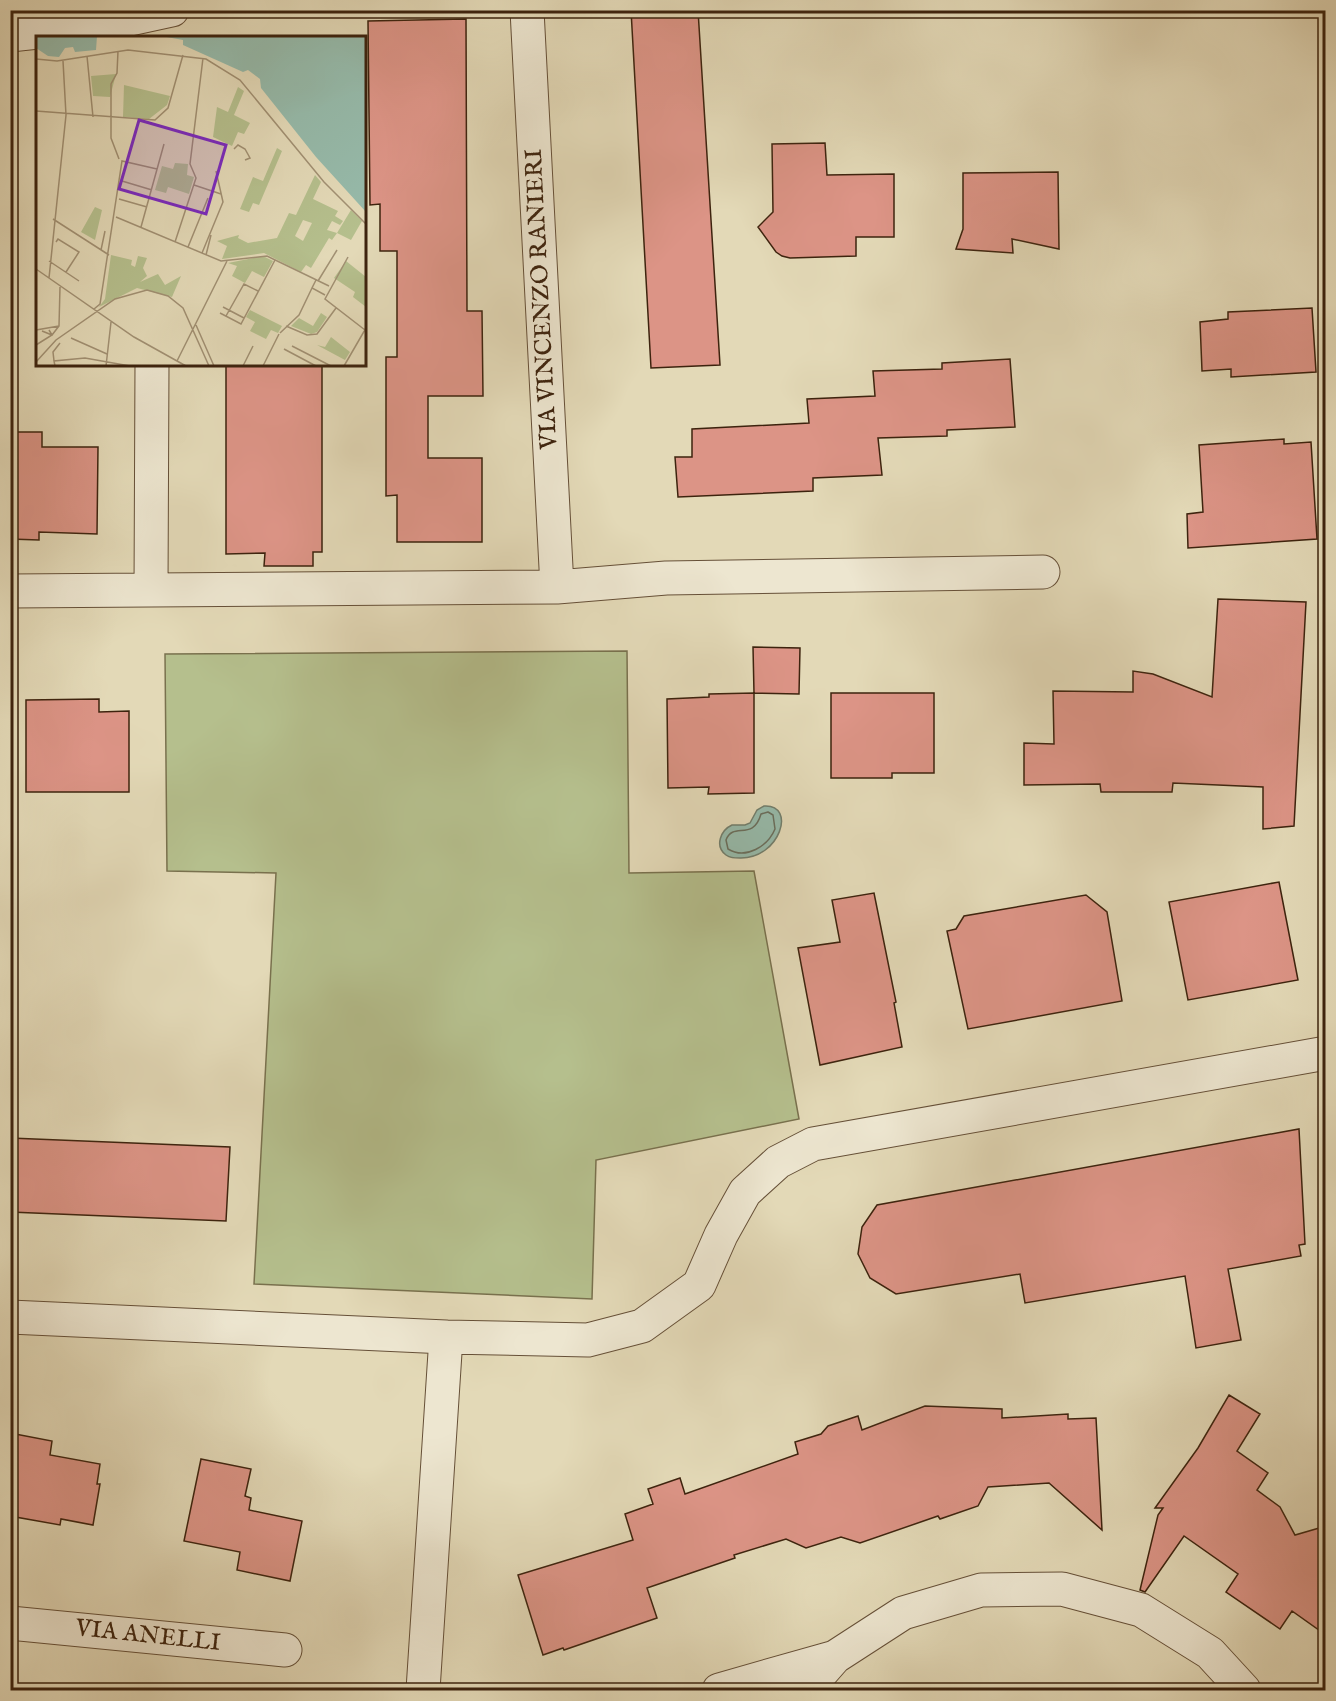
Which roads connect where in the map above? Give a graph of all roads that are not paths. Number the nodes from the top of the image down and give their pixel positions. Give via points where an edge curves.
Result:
1 (527, 10) edge
2 (160, 21) edge
3 (10, 35) edge
4 (152, 366) edge
5 (1043, 572) dead end
6 (557, 587) junction
7 (151, 590) junction
8 (10, 591) edge
9 (1326, 1053) edge
10 (10, 1317) edge
11 (446, 1337) junction
12 (10, 1623) edge
13 (285, 1650) dead end
14 (835, 1658) junction
15 (423, 1690) edge
16 (718, 1690) edge
17 (806, 1690) edge
18 (1244, 1690) edge

1 - 6 street, VIA VINCENZO RANIERI
2 - 3 street
4 - 7 street
5 - 6 street via 666,578
6 - 7 street
7 - 8 street
9 - 11 street via 813,1144 778,1162 746,1192 699,1285 642,1326 588,1340
10 - 11 street
11 - 15 street
12 - 13 street, VIA ANELLI
14 - 16 street
14 - 17 street
14 - 18 street via 903,1613 981,1590 1062,1588 1141,1610 1210,1653

